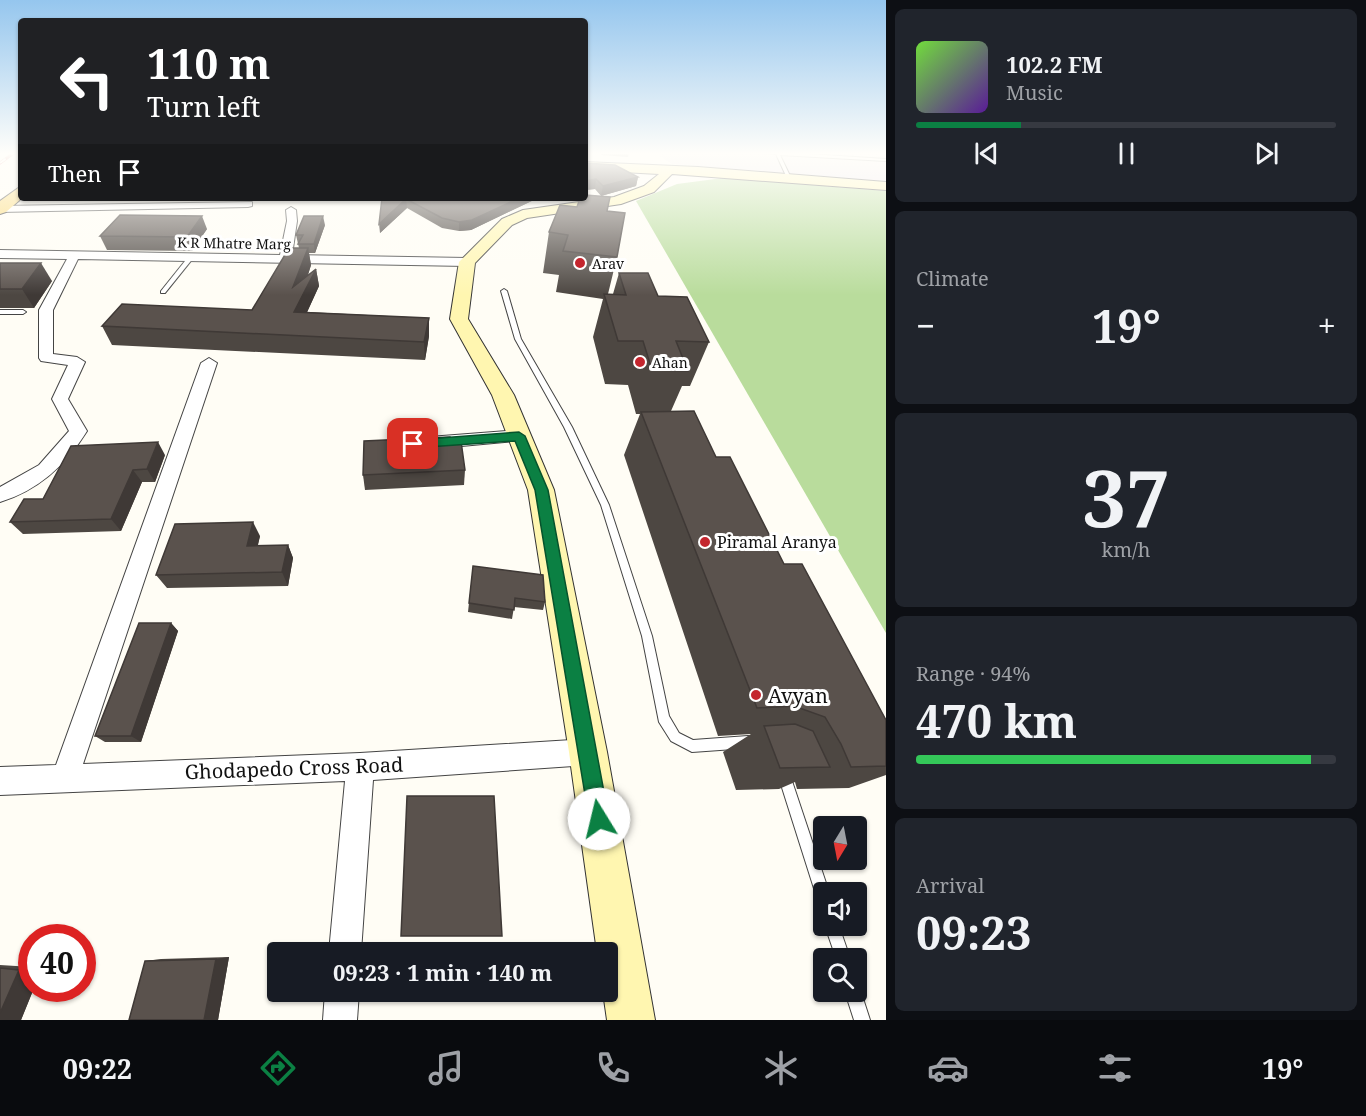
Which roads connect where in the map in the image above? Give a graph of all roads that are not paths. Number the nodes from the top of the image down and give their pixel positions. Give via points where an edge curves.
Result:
1 (620, 200) edge
2 (248, 204) dead end
3 (0, 209) edge
4 (291, 210) dead end
5 (0, 254) edge
6 (74, 256) junction
7 (191, 257) junction
8 (285, 259) junction
9 (467, 262) junction
10 (504, 291) dead end
11 (163, 292) dead end
12 (0, 312) edge
13 (23, 312) edge
14 (208, 363) dead end
15 (519, 436) junction
16 (413, 444) edge
17 (0, 495) edge
18 (761, 746) edge
19 (588, 752) junction
20 (777, 760) edge
21 (360, 767) junction
22 (65, 777) junction
23 (0, 781) edge
24 (819, 882) edge
25 (346, 942) edge
26 (341, 1002) edge
27 (856, 1002) edge
28 (340, 1020) edge
29 (631, 1020) edge
30 (862, 1020) edge

1 - 9 street via 513,218
2 - 3 street
4 - 8 street
5 - 6 street, K R Mhatre Marg
6 - 7 street, K R Mhatre Marg
6 - 17 street via 46,310 46,358 77,362 60,399 78,430 63,454 21,487
7 - 8 street, K R Mhatre Marg
7 - 11 lane
8 - 9 street, K R Mhatre Marg
9 - 15 street via 459,319 503,395
10 - 18 lane via 518,339 568,427 605,505 647,636 663,718 675,737 692,746 751,742
12 - 13 lane
14 - 22 street
15 - 16 street
15 - 19 street via 541,490
19 - 21 street, Ghodapedo Cross Road
19 - 29 street
20 - 24 lane
21 - 22 street, Ghodapedo Cross Road
21 - 25 street
22 - 23 street, Ghodapedo Cross Road
26 - 28 street
27 - 30 lane

